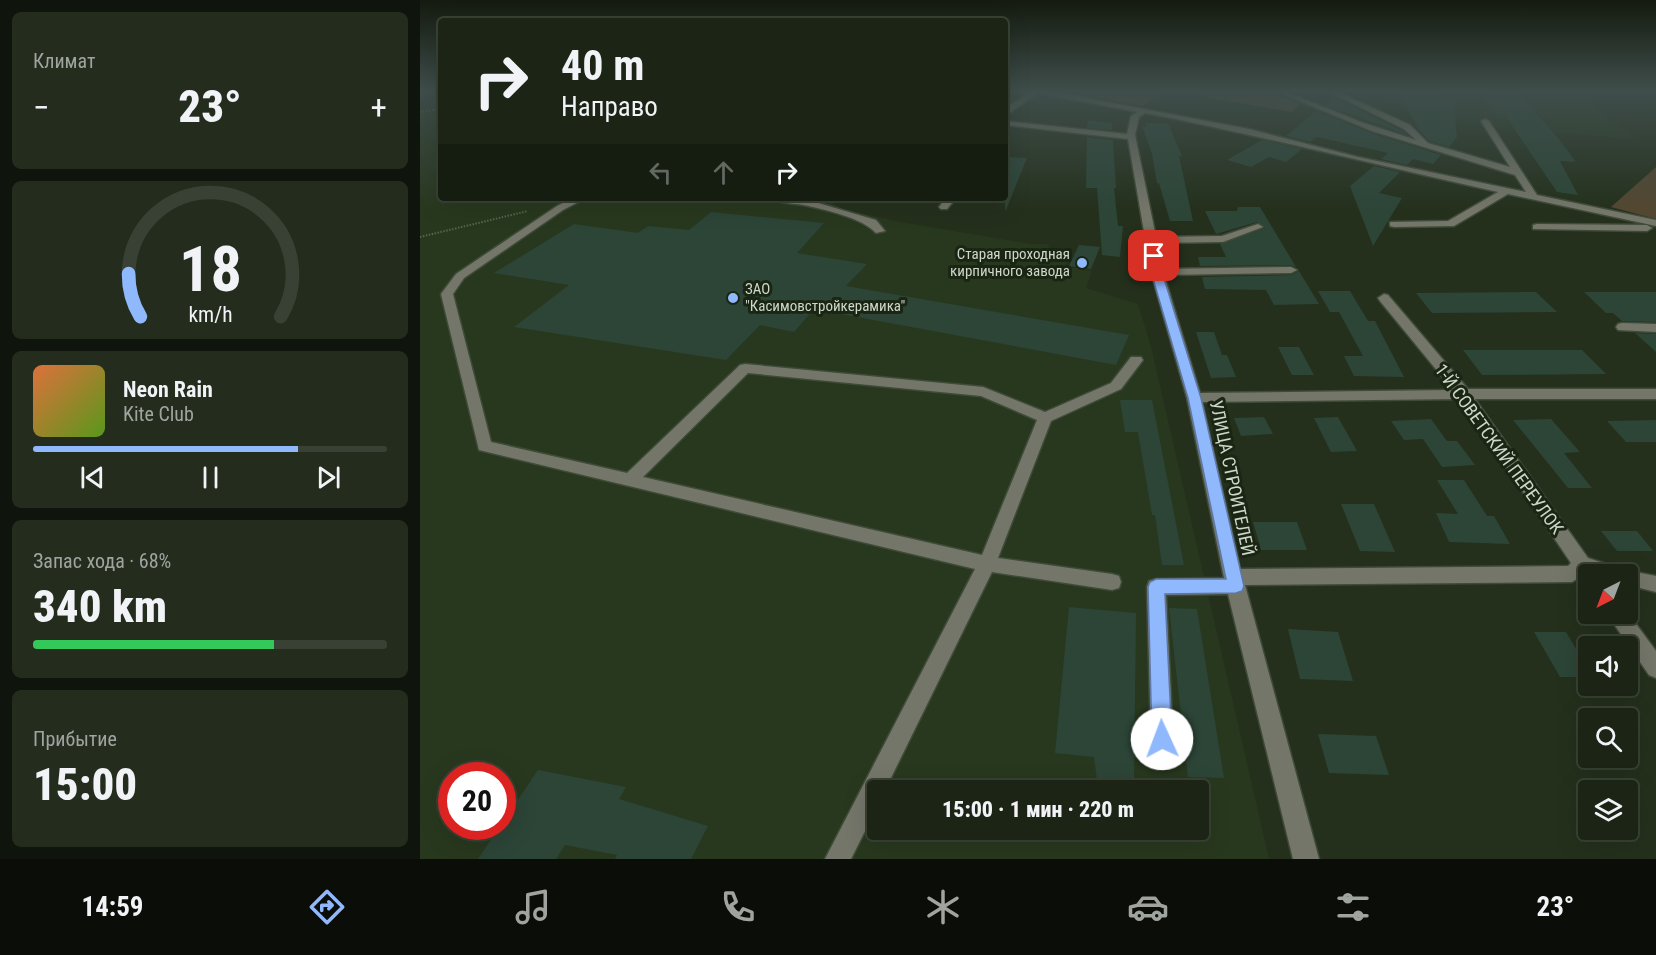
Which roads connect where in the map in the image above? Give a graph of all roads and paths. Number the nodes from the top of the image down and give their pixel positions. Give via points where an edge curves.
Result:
1 (1073, 131) edge
2 (1132, 131) edge
3 (1249, 131) edge
4 (1381, 131) edge
5 (1411, 131) edge
6 (1492, 131) edge
7 (1131, 138) junction
8 (1426, 145) junction
9 (1519, 173) junction
10 (1506, 191) junction
11 (1534, 197) junction
12 (575, 201) edge
13 (798, 201) edge
14 (949, 201) edge
15 (944, 207) dead end
16 (538, 209) dead end
17 (1656, 223) edge
18 (1394, 224) dead end
19 (1258, 227) dead end
20 (1537, 227) dead end
21 (1656, 228) edge
22 (880, 231) dead end
23 (420, 237) edge
24 (1152, 240) junction
25 (1291, 270) dead end
26 (1156, 272) junction
27 (1384, 298) dead end
28 (1622, 327) dead end
29 (1656, 328) edge
30 (1136, 360) dead end
31 (1464, 394) junction
32 (1656, 394) edge
33 (1194, 398) junction
34 (1045, 418) junction
35 (630, 480) junction
36 (987, 564) junction
37 (1582, 564) edge
38 (1578, 572) edge
39 (1638, 580) edge
40 (1112, 582) dead end
41 (1235, 582) junction
42 (1656, 584) edge
43 (1624, 624) edge
44 (1656, 668) edge
45 (1162, 739) dead end
46 (838, 859) edge
47 (1306, 859) edge

1 - 7 street
2 - 7 street
3 - 10 street
4 - 8 street
5 - 8 street
6 - 9 street
7 - 24 street, УЛИЦА СТРОИТЕЛЕЙ
8 - 9 street via 1473,156
9 - 11 street
10 - 11 street
10 - 18 street via 1450,224
11 - 17 street
12 - 35 street via 460,276 447,294 484,446
13 - 22 street via 872,222
14 - 15 street
16 - 23 path
19 - 24 street via 1223,239
20 - 21 street
24 - 26 street, УЛИЦА СТРОИТЕЛЕЙ
25 - 26 street
26 - 33 street, УЛИЦА СТРОИТЕЛЕЙ
27 - 31 street, 1-Й СОВЕТСКИЙ ПЕРЕУЛОК
28 - 29 street
30 - 34 street via 1116,386
31 - 32 street
31 - 33 street
31 - 37 street, 1-Й СОВЕТСКИЙ ПЕРЕУЛОК
33 - 41 street, УЛИЦА СТРОИТЕЛЕЙ
34 - 35 street via 983,392 746,368
34 - 36 street
35 - 36 street
36 - 40 street
36 - 46 street
38 - 41 street
39 - 42 street
41 - 45 street via 1156,587
41 - 47 street, УЛИЦА СТРОИТЕЛЕЙ
43 - 44 street

